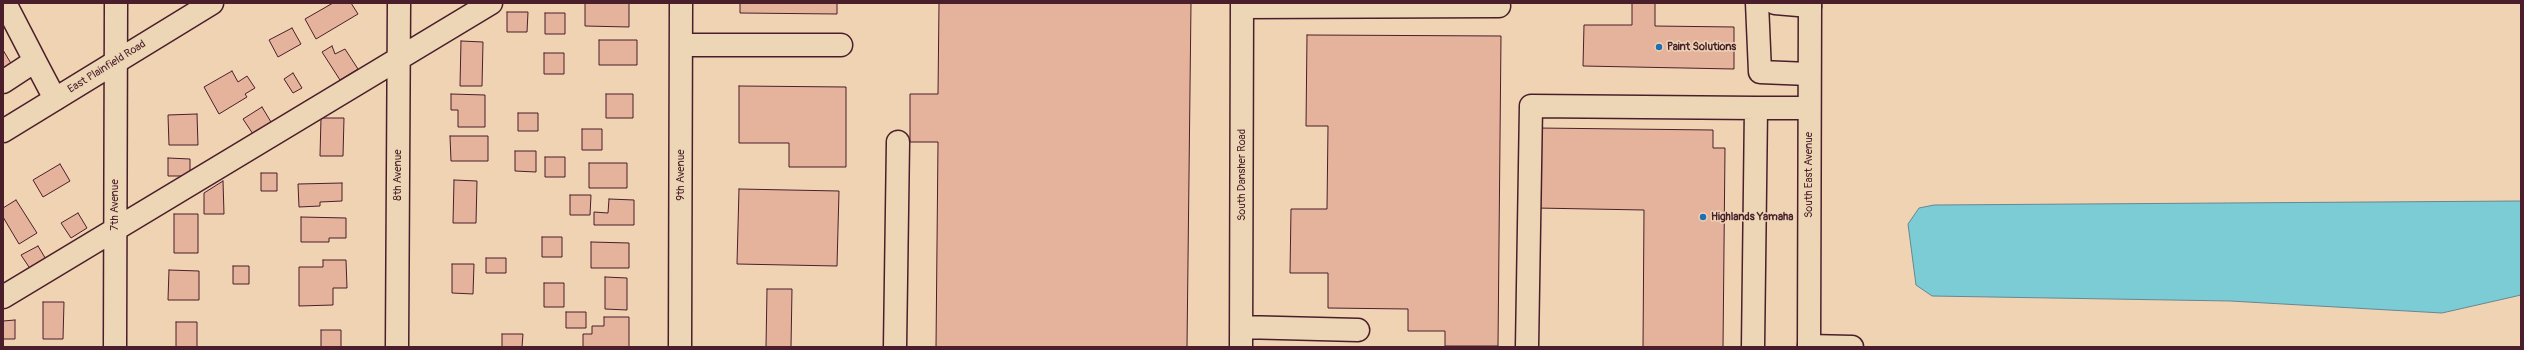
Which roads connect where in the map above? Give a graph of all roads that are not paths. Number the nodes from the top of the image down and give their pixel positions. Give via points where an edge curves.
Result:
1 (5, 3) edge
2 (116, 3) edge
3 (212, 3) edge
4 (399, 3) edge
5 (491, 3) edge
6 (681, 3) edge
7 (1757, 3) edge
8 (1776, 3) edge
9 (1810, 4) edge
10 (1242, 5) edge
11 (1499, 6) dead end
12 (681, 45) junction
13 (840, 45) dead end
14 (398, 57) junction
15 (35, 61) junction
16 (114, 63) junction
17 (1809, 74) junction
18 (3, 82) edge
19 (55, 99) junction
20 (1756, 108) junction
21 (1809, 108) junction
22 (3, 131) edge
23 (898, 142) dead end
24 (115, 229) junction
25 (3, 297) edge
26 (1358, 330) dead end
27 (1241, 337) edge
28 (115, 347) edge
29 (397, 347) edge
30 (680, 347) edge
31 (895, 347) edge
32 (1527, 347) edge
33 (1753, 347) edge
34 (1809, 347) edge
35 (1852, 347) edge

1 - 15 street
2 - 16 street, 7th Avenue
3 - 16 street, East Plainfield Road
4 - 14 street, 8th Avenue
5 - 14 street
6 - 12 street, 9th Avenue
7 - 17 street via 1760,72
8 - 9 street
9 - 17 street, South East Avenue
10 - 11 street
10 - 27 street, South Dansher Road
12 - 13 street
12 - 30 street, 9th Avenue
14 - 24 street
14 - 29 street, 8th Avenue
15 - 18 street
15 - 19 street
16 - 19 street, East Plainfield Road
16 - 24 street, 7th Avenue
17 - 21 street, South East Avenue
19 - 22 street, East Plainfield Road
20 - 21 street
20 - 32 street via 1531,106
20 - 33 street
21 - 34 street, South East Avenue
23 - 31 street
24 - 25 street
24 - 28 street, 7th Avenue
26 - 27 street
34 - 35 street

